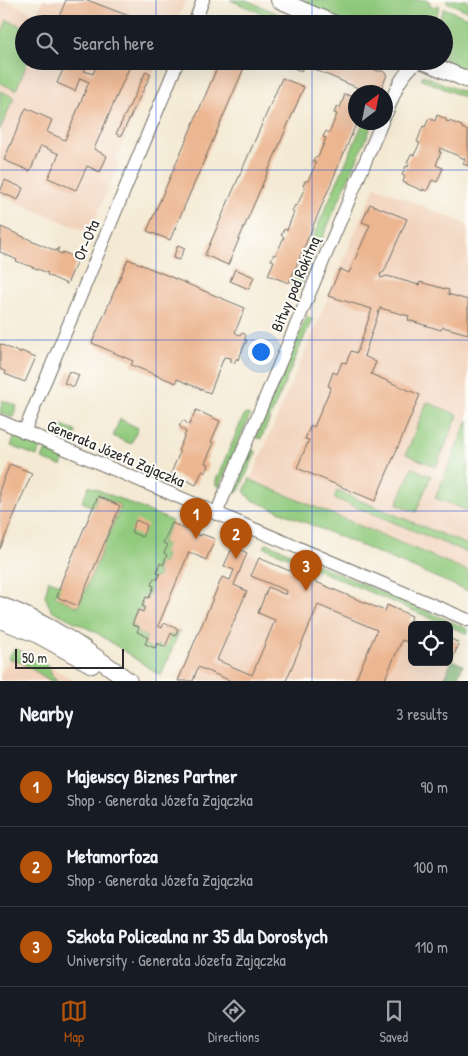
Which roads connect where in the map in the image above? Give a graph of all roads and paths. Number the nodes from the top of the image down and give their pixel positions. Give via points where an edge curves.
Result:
1 (203, 0) edge
2 (279, 0) edge
3 (197, 15) edge
4 (314, 15) edge
5 (174, 70) edge
6 (407, 70) edge
7 (444, 70) edge
8 (468, 80) edge
9 (393, 97) edge
10 (379, 130) edge
11 (0, 421) edge
12 (24, 432) junction
13 (216, 514) junction
14 (0, 605) edge
15 (0, 620) edge
16 (468, 620) edge
17 (26, 622) junction
18 (122, 681) edge
19 (129, 681) edge

1 - 3 street
2 - 4 street
5 - 12 street, Or-Ota
6 - 9 street
7 - 8 street
10 - 13 street, Bitwy pod Rokitną
11 - 12 street, Generała Józefa Zajączka
12 - 13 street, Generała Józefa Zajączka
13 - 16 street, Generała Józefa Zajączka
14 - 17 street
15 - 17 street
17 - 18 street
17 - 19 street via 71,639

